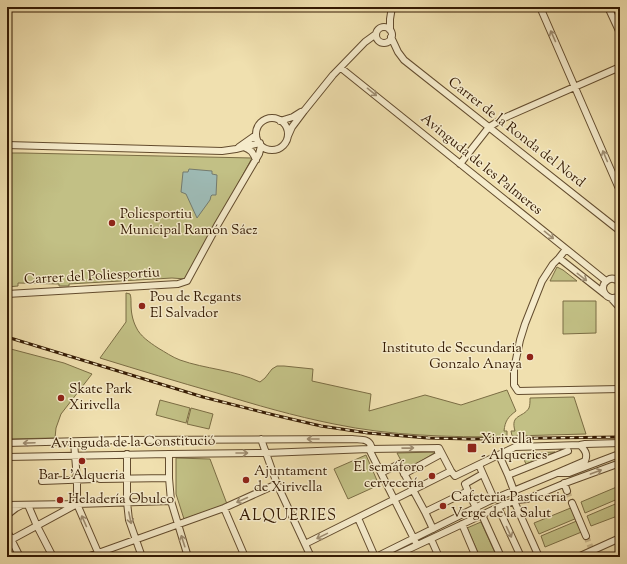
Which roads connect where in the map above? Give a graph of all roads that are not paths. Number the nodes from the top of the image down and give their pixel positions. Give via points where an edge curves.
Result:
1 (540, 7) edge
2 (608, 7) edge
3 (392, 8) edge
4 (381, 28) junction
5 (390, 30) junction
6 (376, 34) junction
7 (620, 34) edge
8 (391, 37) junction
9 (382, 43) junction
10 (361, 47) junction
11 (398, 52) junction
12 (620, 67) edge
13 (341, 68) junction
14 (575, 87) junction
15 (304, 111) junction
16 (280, 120) junction
17 (489, 127) junction
18 (256, 135) junction
19 (288, 136) junction
20 (260, 144) junction
21 (7, 145) edge
22 (244, 147) junction
23 (236, 149) junction
24 (268, 149) junction
25 (257, 157) junction
26 (460, 164) junction
27 (620, 192) edge
28 (620, 230) edge
29 (566, 249) junction
30 (559, 258) junction
31 (619, 280) edge
32 (606, 281) junction
33 (7, 294) edge
34 (620, 295) edge
35 (609, 297) junction
36 (620, 308) edge
37 (620, 389) edge
38 (259, 439) junction
39 (352, 439) junction
40 (74, 442) junction
41 (7, 443) edge
42 (620, 443) edge
43 (580, 445) junction
44 (369, 449) junction
45 (354, 450) junction
46 (568, 451) dead end
47 (438, 452) dead end
48 (263, 453) junction
49 (275, 453) junction
50 (127, 454) junction
51 (169, 454) junction
52 (619, 454) edge
53 (499, 455) junction
54 (76, 456) junction
55 (7, 457) edge
56 (620, 464) edge
57 (478, 465) junction
58 (582, 469) junction
59 (451, 471) junction
60 (381, 473) junction
61 (557, 473) junction
62 (274, 474) junction
63 (404, 474) junction
64 (508, 475) junction
65 (479, 476) dead end
66 (169, 478) junction
67 (127, 479) junction
68 (77, 480) junction
69 (42, 481) dead end
70 (566, 482) junction
71 (277, 484) junction
72 (413, 490) junction
73 (468, 491) junction
74 (514, 491) junction
75 (567, 491) tunnel mouth
76 (494, 499) junction
77 (394, 500) junction
78 (171, 501) junction
79 (514, 501) junction
80 (127, 502) junction
81 (77, 504) junction
82 (572, 504) tunnel mouth
83 (7, 505) edge
84 (28, 505) junction
85 (498, 507) junction
86 (224, 508) junction
87 (476, 508) junction
88 (425, 512) junction
89 (7, 515) edge
90 (482, 515) junction
91 (358, 518) junction
92 (178, 524) junction
93 (462, 524) junction
94 (37, 526) junction
95 (433, 529) junction
96 (7, 531) edge
97 (586, 536) tunnel mouth
98 (414, 538) junction
99 (620, 538) edge
100 (431, 539) junction
101 (137, 540) junction
102 (9, 541) edge
103 (305, 544) junction
104 (417, 545) junction
105 (592, 549) junction
106 (99, 555) edge
107 (20, 557) edge
108 (53, 557) edge
109 (87, 557) edge
110 (142, 557) edge
111 (188, 557) edge
112 (245, 557) edge
113 (311, 557) edge
114 (375, 557) edge
115 (392, 557) edge
116 (439, 557) edge
117 (476, 557) edge
118 (501, 557) edge
119 (521, 557) edge
120 (539, 557) edge
121 (578, 557) edge
122 (596, 557) edge

14 -> 1 street
2 - 7 street
3 - 4 street
3 - 5 street
4 - 5 street
4 - 6 street
5 - 8 street
6 - 9 street via 377,40
6 - 10 street
8 - 9 street via 389,41
8 - 11 street, Carrer de la Ronda del Nord
9 - 10 street via 370,43
9 - 11 street, Carrer de la Ronda del Nord
10 - 13 street
11 - 17 street, Carrer de la Ronda del Nord via 404,60
12 - 14 street
13 - 15 street
13 -> 26 street, Avinguda de les Palmeres
14 - 17 street
27 -> 14 street
15 - 16 street
15 - 19 street
16 - 18 street via 266,120 261,123
16 - 19 street
17 - 26 street
17 - 28 street, Carrer de la Ronda del Nord
18 - 20 street
18 - 23 street
19 - 24 street via 283,146
20 - 22 street
20 - 24 street
20 - 25 street
21 - 23 street via 222,151
22 - 23 street
22 - 25 street
24 - 25 street
25 - 33 street, Carrer del Poliesportiu via 187,281 178,284
26 -> 29 street, Avinguda de les Palmeres
29 - 30 street
29 - 32 street, Avinguda de les Palmeres
30 -> 35 street
30 - 37 street via 542,281 525,324 514,369 514,386 518,391
31 - 32 street via 612,278
32 - 35 street via 603,290
34 - 35 street
35 - 36 street
39 -> 38 street, Avinguda de la Constitució
38 - 40 street, Avinguda de la Constitució
38 - 48 street
39 - 44 street, Avinguda de la Constitució via 368,440 371,444
39 - 45 street
40 -> 41 street, Avinguda de la Constitució
40 - 54 street
42 - 43 street
43 - 53 street via 515,447
43 - 61 street via 585,450 585,460
44 - 45 street, Avinguda de la Constitució
44 -> 59 street, Avinguda de la Constitució via 439,448
44 - 60 street
45 - 49 street, Avinguda de la Constitució
46 - 64 street
47 - 63 street via 439,455
48 - 49 street, Avinguda de la Constitució
51 -> 48 street, Avinguda de la Constitució
48 - 62 street
49 - 62 street via 272,463
50 - 51 street, Avinguda de la Constitució
50 - 54 street, Avinguda de la Constitució
50 - 67 street
51 - 66 street
52 - 58 street
53 - 57 street
53 - 64 street
54 - 55 street, Avinguda de la Constitució
54 - 68 street
70 -> 56 street
57 - 59 street via 455,476
57 - 76 street
58 - 61 street
58 - 70 street
59 - 72 street
60 - 63 street via 399,464
60 - 77 street
61 - 74 street
62 - 71 street
63 - 72 street
64 - 74 street
65 - 73 street via 465,484
66 - 67 street
66 - 78 street
67 - 68 street
67 - 80 street
68 - 69 street
68 - 81 street
70 - 75 street
70 - 79 street via 527,499
71 -> 86 street
71 - 103 street
72 - 77 street
72 - 88 street
73 - 87 street
73 - 88 street
74 - 76 street
76 - 85 street
76 - 85 street
76 - 87 street
77 - 91 street
77 - 98 street
78 - 80 street
78 - 92 street
79 - 85 street
79 - 120 street
80 - 81 street
80 -> 101 street
81 - 84 street
81 - 94 street
106 -> 81 street
82 - 97 street
83 - 84 street
84 - 89 street via 17,507
84 - 94 street
85 - 90 street
85 -> 119 street
86 - 92 street
86 - 112 street
87 - 95 street
88 - 95 street
90 - 93 street
90 - 118 street
91 -> 103 street
91 - 114 street
92 - 101 street
111 -> 92 street
93 - 100 street
93 - 117 street
94 - 102 street
94 - 108 street
95 - 98 street
96 - 102 street
98 - 104 street
98 - 114 street
99 - 105 street
100 - 104 street
100 - 116 street
101 - 106 street
101 - 110 street
102 - 107 street
103 - 113 street
104 - 115 street
105 - 121 street
105 - 122 street
106 - 109 street

